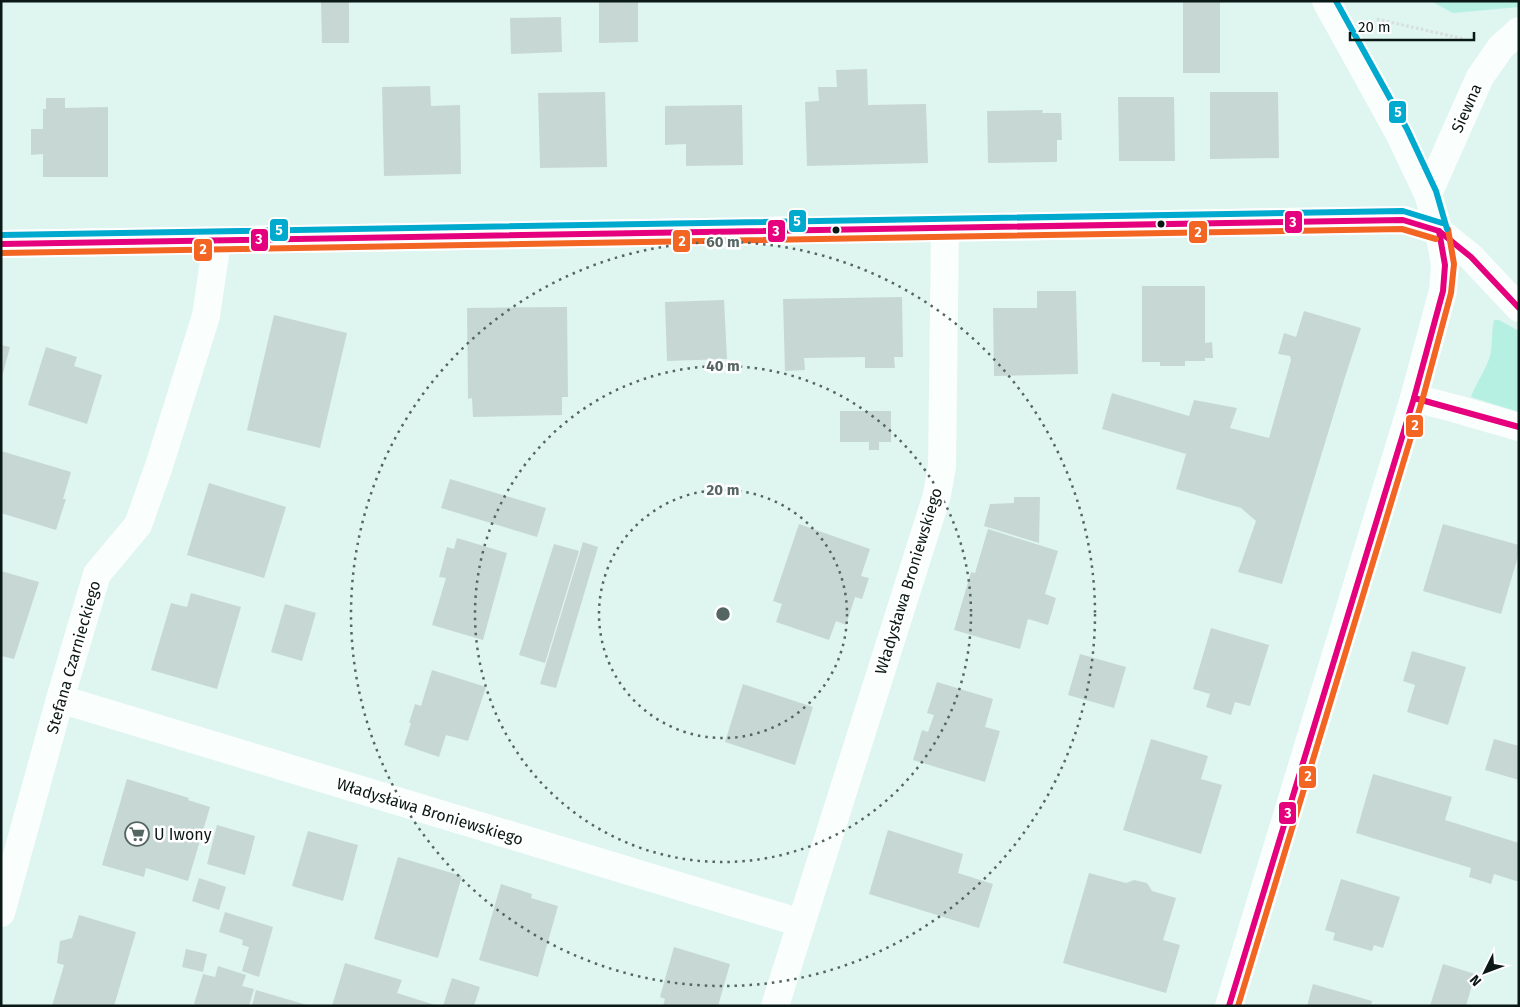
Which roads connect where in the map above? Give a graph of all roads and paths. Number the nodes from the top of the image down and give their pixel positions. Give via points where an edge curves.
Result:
1 (1328, 5) edge
2 (1510, 39) edge
3 (1428, 194) junction
4 (945, 228) junction
5 (1439, 231) junction
6 (217, 241) junction
7 (1, 244) edge
8 (1519, 308) edge
9 (1414, 398) junction
10 (1519, 428) edge
11 (60, 699) junction
12 (1, 913) edge
13 (800, 923) junction
14 (776, 1006) edge
15 (1229, 1006) edge

1 - 2 path
1 - 3 street via 1399,133
2 - 3 street, Siewna via 1480,78
3 - 5 street
4 - 5 street via 1403,220
4 - 6 street
4 - 13 street, Władysława Broniewskiego via 942,466 937,496
5 - 8 street via 1471,257
5 - 9 street via 1445,265 1443,291
6 - 7 street
6 - 11 street, Stefana Czarnieckiego via 206,316 159,466 138,525 97,574
9 - 10 street
9 - 15 street
11 - 12 street, Stefana Czarnieckiego
11 - 13 street, Władysława Broniewskiego
13 - 14 street, Władysława Broniewskiego

